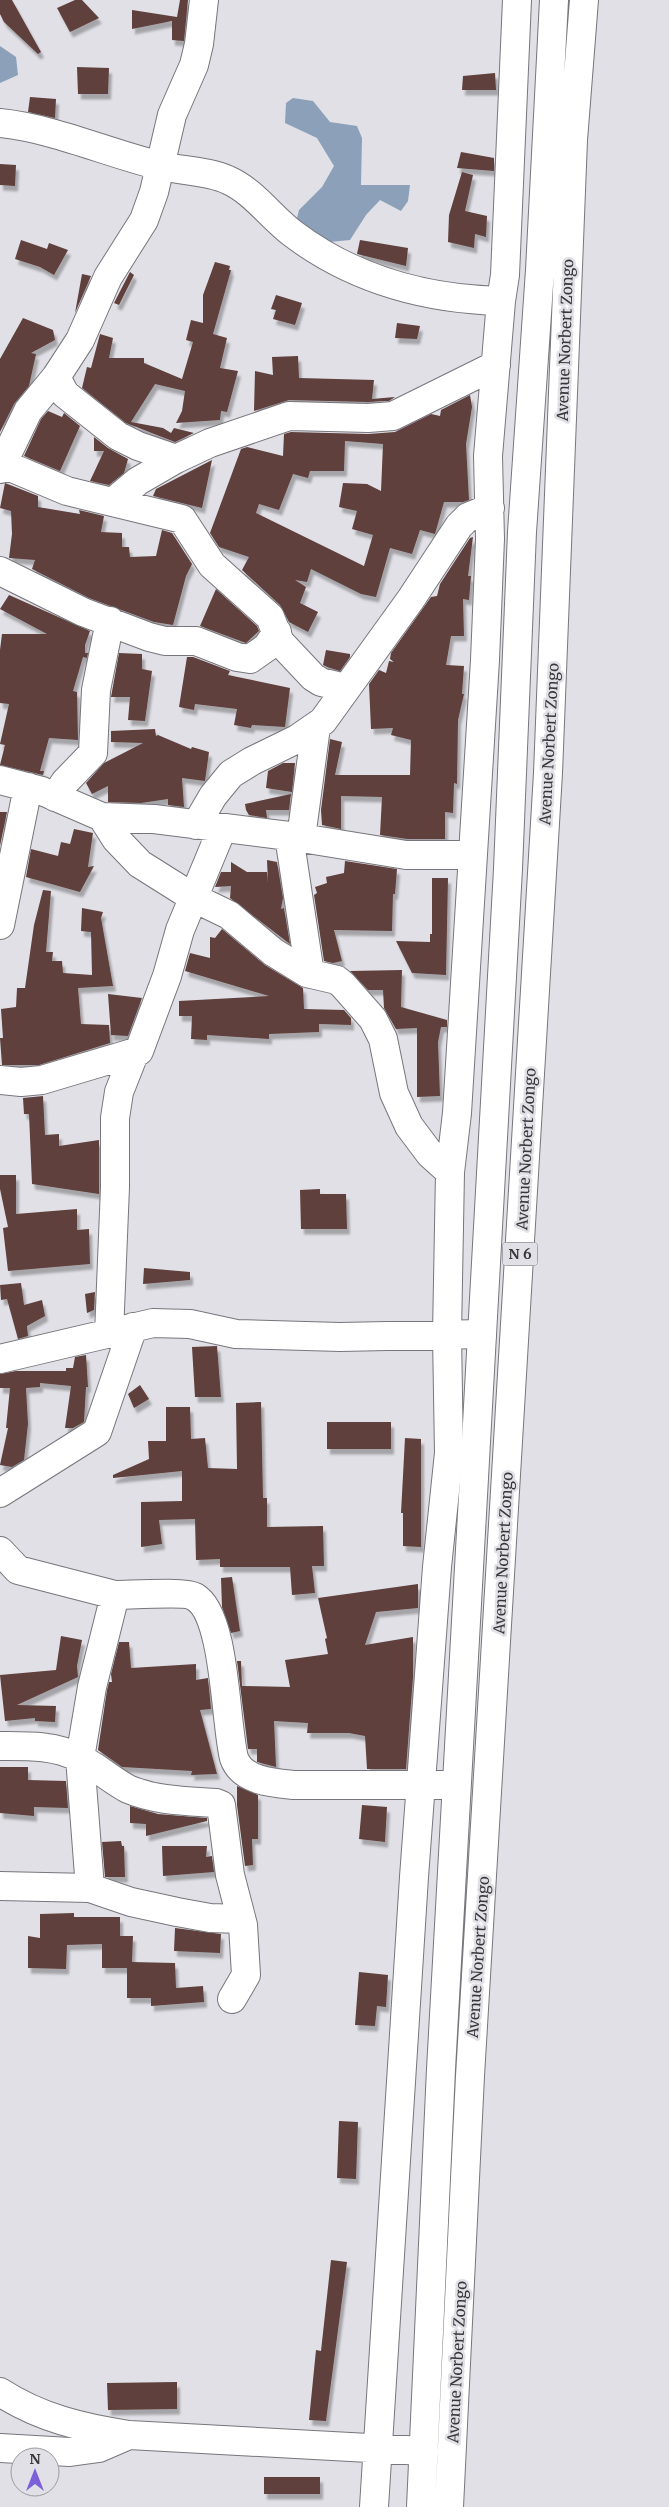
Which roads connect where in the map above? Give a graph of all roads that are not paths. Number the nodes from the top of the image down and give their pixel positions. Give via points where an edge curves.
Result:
1 (204, 0) edge
2 (517, 0) edge
3 (554, 0) edge
4 (584, 0) edge
5 (0, 123) edge
6 (160, 165) junction
7 (501, 301) junction
8 (496, 365) junction
9 (56, 377) junction
10 (3, 457) edge
11 (176, 460) junction
12 (113, 502) junction
13 (490, 508) junction
14 (0, 571) edge
15 (110, 620) junction
16 (276, 632) junction
17 (346, 688) junction
18 (316, 727) junction
19 (0, 780) edge
20 (28, 787) junction
21 (55, 797) junction
22 (102, 817) junction
23 (209, 827) junction
24 (295, 837) junction
25 (471, 855) junction
26 (194, 898) junction
27 (0, 925) edge
28 (310, 974) junction
29 (134, 1054) junction
30 (0, 1080) edge
31 (450, 1172) junction
32 (121, 1330) junction
33 (482, 1334) junction
34 (447, 1335) junction
35 (1, 1363) edge
36 (0, 1493) edge
37 (0, 1551) edge
38 (115, 1595) junction
39 (0, 1746) edge
40 (80, 1758) junction
41 (421, 1785) junction
42 (456, 1785) junction
43 (0, 1886) edge
44 (90, 1888) junction
45 (240, 1919) junction
46 (232, 1999) dead end
47 (0, 2392) edge
48 (129, 2435) junction
49 (0, 2448) edge
50 (379, 2448) junction
51 (424, 2451) junction
52 (374, 2507) edge
53 (421, 2507) edge
54 (449, 2507) edge

1 - 6 street via 194,65 172,115
2 - 7 street via 505,275
3 - 33 street, Avenue Norbert Zongo / N 6 via 523,522
4 - 54 street, Avenue Norbert Zongo / N 6 via 573,140 548,773 470,2076
5 - 6 street via 88,142
6 - 7 street via 226,179 250,194 313,248 367,277 430,295
6 - 9 street via 144,220 108,277 80,340
7 - 8 street
8 - 11 street via 393,416 289,416 210,443
8 - 13 street via 488,456
9 - 10 street via 28,411
9 - 11 street via 65,394 118,436
10 - 12 street via 62,489
11 - 12 street via 138,481
12 - 16 street via 186,521 199,548 212,565 270,617
13 - 17 street via 468,517 459,526
13 - 25 street via 485,660
14 - 15 street via 83,612
15 - 16 street via 155,639 196,641 250,659 267,647
15 - 21 street via 96,690 93,753
16 - 17 street via 280,642 312,677
17 - 18 street
18 - 23 street via 231,774 213,796
18 - 24 street via 302,818
19 - 20 street
20 - 21 street
20 - 27 street
21 - 22 street
22 - 23 street via 144,818
22 - 26 street via 132,858
23 - 24 street
23 - 26 street
24 - 25 street via 406,855
24 - 28 street
25 - 31 street via 457,1113
26 - 28 street via 229,915 273,952
26 - 29 street via 180,930 143,1045
28 - 31 street via 338,981 373,1019 383,1039 394,1093 409,1126 430,1154
29 - 30 street via 42,1080
29 - 32 street via 119,1092 115,1118
31 - 34 street
32 - 34 street via 179,1323 236,1334 340,1337
32 - 35 street
32 - 36 street via 96,1432
33 - 34 street
33 - 42 street, Avenue Norbert Zongo / N 6
34 - 41 street via 449,1453
37 - 38 street via 18,1570
38 - 40 street via 96,1670
38 - 41 street via 187,1594 199,1601 209,1614 216,1636 234,1758 249,1775 272,1784
39 - 40 street via 38,1746
40 - 44 street
40 - 45 street via 129,1789 155,1798 221,1805 230,1875
41 - 42 street
41 - 50 street
42 - 51 street, Avenue Norbert Zongo / N 6
43 - 44 street
44 - 45 street via 131,1902 192,1916
45 - 46 street via 246,1975
47 - 48 street via 48,2417
48 - 49 street via 99,2448 70,2452
48 - 50 street
50 - 51 street
50 - 52 street
51 - 53 street, Avenue Norbert Zongo / N 6

